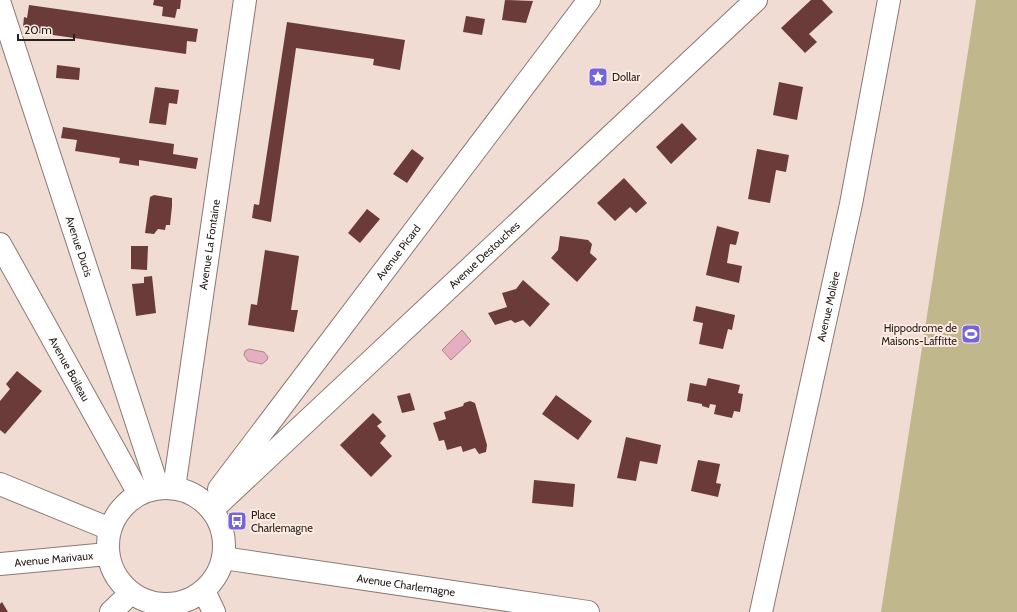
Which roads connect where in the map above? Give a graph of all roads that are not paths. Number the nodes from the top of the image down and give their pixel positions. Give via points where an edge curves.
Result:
1 (245, 0) edge
2 (589, 0) edge
3 (756, 0) edge
4 (889, 0) edge
5 (0, 4) edge
6 (0, 244) edge
7 (0, 484) edge
8 (157, 490) junction
9 (210, 507) junction
10 (110, 529) junction
11 (108, 554) junction
12 (223, 558) junction
13 (0, 564) edge
14 (197, 601) edge
15 (139, 604) edge
16 (111, 612) edge
17 (214, 612) edge
18 (588, 612) edge
19 (761, 612) edge

1 - 8 street, Avenue La Fontaine
2 - 9 street, Avenue Picard
3 - 9 street, Avenue Destouches
4 - 19 street, Avenue Molière via 851,204
5 - 8 street, Avenue Ducis
6 - 8 street, Avenue Boileau
7 - 10 street
8 - 9 street via 192,494
8 - 10 street via 126,503 116,515
9 - 12 street via 220,524 224,541
10 - 11 street
11 - 13 street, Avenue Marivaux
11 - 15 street via 112,569 120,582
12 - 14 street via 216,576
12 - 18 street, Avenue Charlemagne
14 - 15 street via 163,605
14 - 17 street
15 - 16 street

